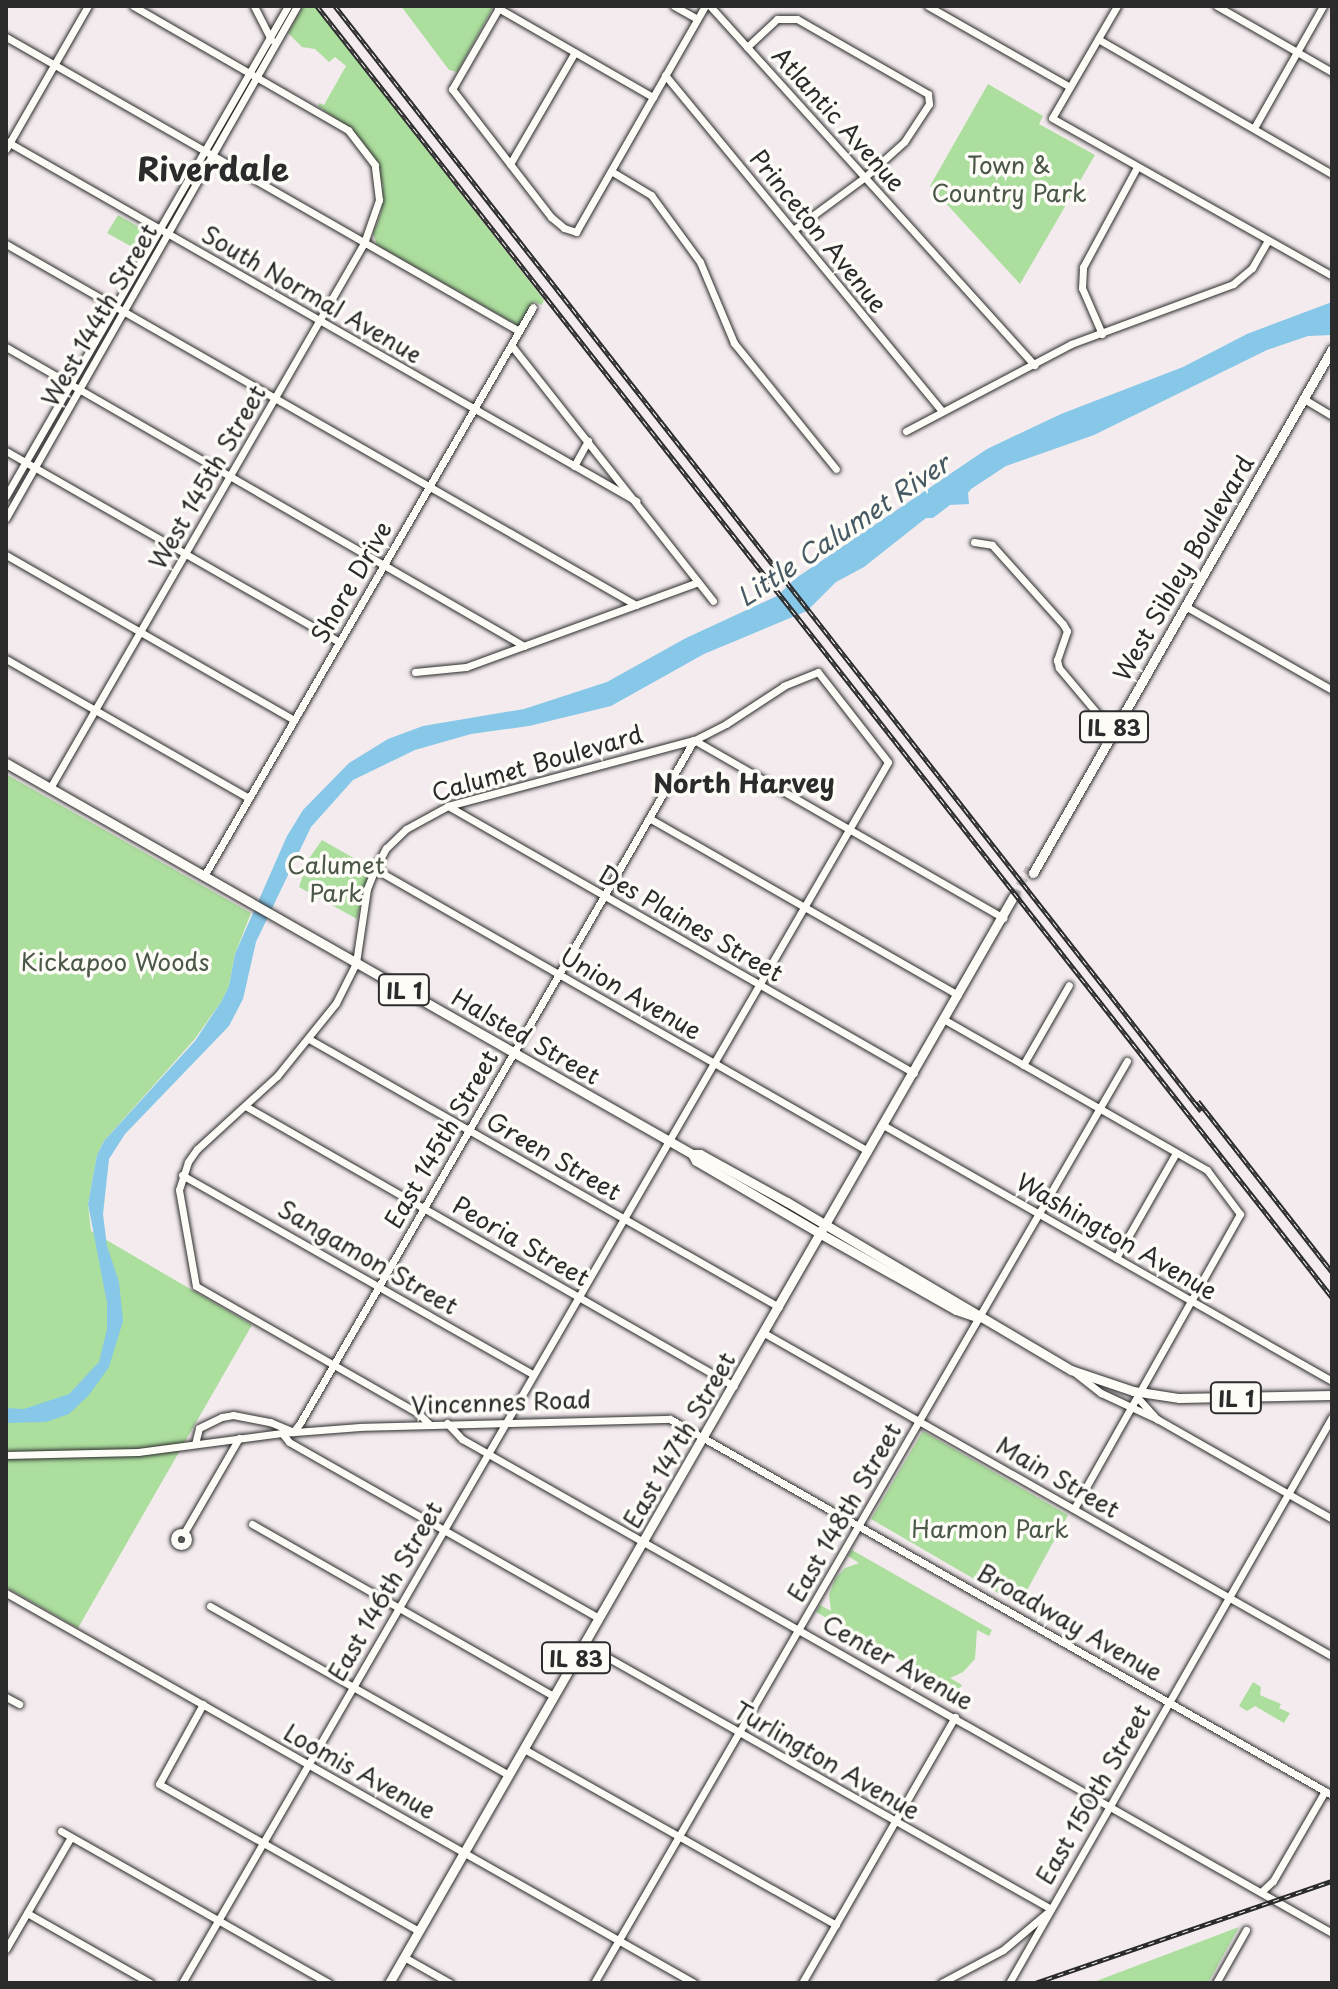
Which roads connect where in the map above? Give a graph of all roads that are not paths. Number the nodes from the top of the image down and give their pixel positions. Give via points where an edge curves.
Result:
1 (88, 6) edge
2 (133, 6) edge
3 (254, 6) edge
4 (288, 6) edge
5 (297, 6) edge
6 (674, 6) edge
7 (708, 6) edge
8 (928, 6) edge
9 (1117, 6) edge
10 (1217, 6) edge
11 (1323, 6) edge
12 (499, 7) edge
13 (697, 19) junction
14 (6, 37) edge
15 (270, 37) junction
16 (1098, 39) junction
17 (747, 47) junction
18 (273, 51) junction
19 (575, 52) junction
20 (1297, 52) junction
21 (54, 65) junction
22 (1332, 72) edge
23 (249, 73) junction
24 (665, 75) junction
25 (257, 78) junction
26 (1070, 87) junction
27 (653, 97) junction
28 (1254, 128) junction
29 (7, 144) edge
30 (204, 151) junction
31 (213, 156) junction
32 (510, 164) junction
33 (1137, 167) junction
34 (611, 171) junction
35 (1332, 174) edge
36 (865, 177) junction
37 (159, 229) junction
38 (793, 230) junction
39 (168, 234) junction
40 (1268, 240) junction
41 (364, 243) junction
42 (6, 244) edge
43 (1332, 276) edge
44 (115, 306) junction
45 (533, 307) dead end
46 (124, 311) junction
47 (320, 321) junction
48 (519, 331) junction
49 (1102, 334) junction
50 (511, 345) junction
51 (6, 347) edge
52 (1331, 351) edge
53 (1034, 365) junction
54 (70, 384) junction
55 (79, 389) junction
56 (276, 398) junction
57 (1304, 399) junction
58 (474, 409) junction
59 (942, 411) junction
60 (1332, 416) edge
61 (906, 431) dead end
62 (588, 441) junction
63 (6, 451) edge
64 (26, 462) junction
65 (574, 466) junction
66 (35, 467) junction
67 (836, 469) dead end
68 (231, 476) junction
69 (429, 487) junction
70 (6, 496) edge
71 (636, 501) junction
72 (6, 518) edge
73 (974, 542) dead end
74 (186, 554) junction
75 (6, 555) edge
76 (384, 564) junction
77 (698, 582) junction
78 (713, 601) dead end
79 (636, 605) junction
80 (1185, 606) junction
81 (140, 632) junction
82 (339, 642) junction
83 (524, 646) junction
84 (6, 659) edge
85 (415, 672) dead end
86 (1332, 690) edge
87 (96, 710) junction
88 (294, 720) junction
89 (1112, 731) junction
90 (694, 740) junction
91 (888, 762) joint
92 (6, 763) edge
93 (50, 788) junction
94 (249, 798) junction
95 (448, 806) junction
96 (649, 818) junction
97 (849, 829) junction
98 (375, 869) junction
99 (1031, 870) tunnel mouth
100 (204, 876) junction
101 (604, 896) junction
102 (1015, 899) tunnel mouth
103 (804, 907) junction
104 (1004, 918) junction
105 (356, 963) junction
106 (559, 974) junction
107 (758, 985) junction
108 (1069, 985) dead end
109 (958, 995) junction
110 (945, 1020) junction
111 (309, 1039) junction
112 (513, 1053) junction
113 (1127, 1061) dead end
114 (713, 1063) junction
115 (1023, 1065) junction
116 (914, 1073) junction
117 (247, 1107) junction
118 (1100, 1109) junction
119 (883, 1125) junction
120 (469, 1129) junction
121 (668, 1141) junction
122 (868, 1151) junction
123 (1176, 1153) junction
124 (182, 1175) junction
125 (424, 1208) junction
126 (1039, 1214) junction
127 (622, 1219) junction
128 (823, 1230) junction
129 (1116, 1258) junction
130 (379, 1286) junction
131 (578, 1297) junction
132 (1192, 1301) junction
133 (779, 1307) junction
134 (979, 1318) junction
135 (764, 1333) junction
136 (333, 1365) junction
137 (1071, 1370) junction
138 (533, 1374) junction
139 (1332, 1381) edge
140 (734, 1386) junction
141 (1137, 1394) junction
142 (1332, 1395) edge
143 (1132, 1408) junction
144 (1332, 1417) edge
145 (1157, 1419) junction
146 (506, 1421) junction
147 (920, 1421) junction
148 (447, 1423) junction
149 (429, 1424) junction
150 (293, 1432) junction
151 (282, 1433) junction
152 (705, 1437) junction
153 (239, 1438) junction
154 (195, 1444) junction
155 (488, 1453) junction
156 (6, 1455) edge
157 (1288, 1494) junction
158 (1074, 1509) junction
159 (1332, 1519) edge
160 (252, 1524) dead end
161 (859, 1525) junction
162 (443, 1530) junction
163 (184, 1533) dead end
164 (643, 1541) junction
165 (6, 1593) edge
166 (1229, 1597) junction
167 (210, 1606) dead end
168 (399, 1608) junction
169 (599, 1618) junction
170 (800, 1629) junction
171 (584, 1644) junction
172 (1332, 1656) edge
173 (353, 1687) junction
174 (554, 1696) junction
175 (6, 1697) edge
176 (1169, 1702) junction
177 (19, 1704) dead end
178 (203, 1704) junction
179 (955, 1717) junction
180 (740, 1733) junction
181 (524, 1749) junction
182 (308, 1765) junction
183 (509, 1775) junction
184 (1329, 1793) edge
185 (1111, 1806) junction
186 (895, 1821) junction
187 (61, 1831) dead end
188 (71, 1837) junction
189 (679, 1837) junction
190 (263, 1843) junction
191 (464, 1852) junction
192 (1261, 1892) junction
193 (1051, 1909) junction
194 (27, 1913) junction
195 (218, 1920) junction
196 (836, 1925) junction
197 (1246, 1930) dead end
198 (419, 1931) junction
199 (1332, 1933) edge
200 (619, 1941) junction
201 (6, 1949) edge
202 (404, 1957) junction
203 (150, 1983) edge
204 (182, 1983) edge
205 (329, 1983) edge
206 (389, 1983) edge
207 (450, 1983) edge
208 (594, 1983) edge
209 (694, 1983) edge
210 (802, 1983) edge
211 (941, 1983) edge
212 (1009, 1983) edge
213 (1216, 1983) edge

1 - 21 street
2 - 23 street
3 - 15 street
4 - 15 street, West 144th Street
5 - 18 street, West 144th Street
6 - 13 street
7 - 13 street
7 - 17 street, Atlantic Avenue
8 - 26 street
9 - 16 street
10 - 20 street
11 - 20 street
12 - 19 street
12 - 32 street via 452,89
13 - 24 street
14 - 21 street
15 - 18 street
15 - 23 street, West 144th Street
16 - 26 street
16 - 28 street
17 - 36 street, Atlantic Avenue
17 - 36 street via 777,19 797,19 928,94 929,104 916,127
18 - 25 street, West 144th Street
19 - 27 street
19 - 32 street
20 - 22 street
20 - 28 street
21 - 29 street
21 - 30 street
23 - 25 street
23 - 30 street, West 144th Street
24 - 27 street
24 - 38 street, Princeton Avenue
25 - 31 street, West 144th Street
25 - 41 street, West 145th Street via 348,130 364,147 375,165 379,200
26 - 33 street via 1052,118
27 - 34 street
28 - 35 street
29 - 37 street, South Normal Avenue
30 - 31 street
30 - 37 street, West 144th Street
31 - 39 street, West 144th Street
31 - 41 street
32 - 34 street via 551,217 576,232
33 - 40 street
33 - 49 street via 1083,267 1082,288
34 - 67 street via 651,195 700,262 734,343
36 - 38 street
36 - 53 street, Atlantic Avenue
37 - 39 street, South Normal Avenue
37 - 44 street, West 144th Street
38 - 59 street, Princeton Avenue
39 - 46 street, West 144th Street
39 - 47 street, South Normal Avenue
40 - 43 street
40 - 49 street via 1243,278
41 - 47 street, West 145th Street
41 - 48 street
42 - 44 street
44 - 46 street
44 - 54 street, West 144th Street
45 - 48 street, Shore Drive
46 - 55 street, West 144th Street
46 - 56 street
47 - 56 street, West 145th Street
47 - 58 street, South Normal Avenue
48 - 50 street, Shore Drive
49 - 53 street
50 - 58 street, Shore Drive
50 - 62 street
51 - 54 street
52 - 57 main road, West Sibley Boulevard / IL 83
53 - 59 street
54 - 55 street
54 - 64 street, West 144th Street
55 - 66 street, West 144th Street
55 - 68 street
56 - 68 street, West 145th Street
56 - 69 street
57 - 60 street
57 - 80 main road, West Sibley Boulevard / IL 83
58 - 65 street, South Normal Avenue
58 - 69 street, Shore Drive
59 - 61 street
62 - 65 street
62 - 71 street
63 - 64 street
64 - 66 street
64 - 70 street, West 144th Street
65 - 71 street, South Normal Avenue
66 - 72 street, West 144th Street
66 - 74 street
68 - 74 street, West 145th Street
68 - 76 street
69 - 76 street, Shore Drive
69 - 79 street
71 - 77 street
73 - 89 street via 992,545 1063,624 1067,631 1059,668
74 - 81 street, West 145th Street
74 - 82 street
75 - 81 street
76 - 82 street, Shore Drive
76 - 83 street
77 - 78 street
77 - 79 street
79 - 83 street
80 - 86 street
80 - 89 main road, West Sibley Boulevard / IL 83
81 - 87 street, West 145th Street
81 - 88 street
82 - 88 street, Shore Drive
83 - 85 street via 466,667
84 - 87 street
87 - 93 street, West 145th Street
87 - 94 street
88 - 94 street, Shore Drive
89 - 99 main road, West Sibley Boulevard / IL 83
90 - 91 street, Calumet Boulevard via 784,686 818,672
90 - 95 street, Calumet Boulevard
90 - 96 street, East 145th Street
90 - 97 street
91 - 97 street, East 146th Street
92 - 93 main road, Halsted Street / IL 1
93 - 100 main road, Halsted Street / IL 1
94 - 100 street, Shore Drive
95 - 98 street, Calumet Boulevard via 406,829 386,848
95 - 101 street, Des Plaines Street
96 - 101 street, East 145th Street
96 - 103 street
97 - 103 street, East 146th Street
97 - 104 street
98 - 105 street, Calumet Boulevard
98 - 106 street, Union Avenue
100 - 105 main road, Halsted Street / IL 1
101 - 106 street, East 145th Street
101 - 107 street, Des Plaines Street
102 - 104 main road, East 147th Street / IL 83
103 - 107 street, East 146th Street
103 - 109 street
104 - 109 main road, East 147th Street / IL 83
105 - 111 street, Calumet Boulevard via 336,1003
105 - 112 main road, Halsted Street / IL 1
106 - 112 street, East 145th Street
106 - 114 street, Union Avenue
107 - 114 street, East 146th Street
107 - 116 street, Des Plaines Street
108 - 115 street
109 - 110 main road, East 147th Street / IL 83
110 - 115 street
110 - 116 main road, East 147th Street / IL 83
111 - 117 street, Calumet Boulevard
111 - 120 street, Green Street
112 - 120 street, East 145th Street
112 - 121 main road, Halsted Street / IL 1
113 - 118 street, East 148th Street
114 - 121 street, East 146th Street
114 - 122 street, Union Avenue
115 - 118 street
116 - 119 main road, East 147th Street / IL 83
117 - 124 street, Calumet Boulevard via 197,1149
117 - 125 street, Peoria Street
118 - 123 street
118 - 126 street, East 148th Street
119 - 122 main road, East 147th Street / IL 83
119 - 126 street, Washington Avenue
120 - 125 street, East 145th Street
120 - 127 street, Green Street
121 - 127 street, East 146th Street
121 - 128 main road, Halsted Street / IL 1 via 700,1154
122 - 128 main road, East 147th Street / IL 83
123 - 129 street
123 - 132 street via 1207,1170 1241,1218
124 - 130 street, Sangamon Street
124 - 136 street via 180,1206 196,1286
125 - 130 street, East 145th Street
125 - 131 street, Peoria Street
126 - 129 street, Washington Avenue
126 - 134 street, East 148th Street
127 - 131 street, East 146th Street
127 - 133 street, Green Street
128 - 133 main road, East 147th Street / IL 83
128 - 134 main road, Halsted Street / IL 1 via 961,1303
129 - 132 street, Washington Avenue
130 - 136 street, East 145th Street
130 - 138 street, Sangamon Street
131 - 138 street, East 146th Street
131 - 140 street, Peoria Street
132 - 139 street, Washington Avenue
132 - 141 street
133 - 135 main road, East 147th Street / IL 83
134 - 137 main road, Halsted Street / IL 1
134 - 147 street, East 148th Street
135 - 140 main road, East 147th Street / IL 83
135 - 147 street, Main Street
136 - 149 street
136 - 150 street, East 145th Street
137 - 141 main road, Halsted Street / IL 1
137 - 143 street
138 - 146 street, East 146th Street
140 - 152 main road, East 147th Street / IL 83
141 - 142 main road, Halsted Street / IL 1 via 1198,1399
141 - 143 street
141 - 145 street
143 - 145 street
143 - 158 street
144 - 157 street, East 150th Street
145 - 157 street
146 - 148 street, Vincennes Road
146 - 152 street, Vincennes Road via 663,1417
146 - 155 street, East 146th Street
147 - 158 street, Main Street
147 - 161 street, East 148th Street
148 - 149 street, Vincennes Road
148 - 155 street, Center Avenue via 462,1439
149 - 150 street, Vincennes Road
150 - 151 street, Vincennes Road
150 - 154 street, Vincennes Road via 233,1415 199,1428
151 - 153 street, Vincennes Road
151 - 162 street via 289,1442
152 - 161 street, Broadway Avenue
152 - 164 main road, East 147th Street / IL 83
153 - 154 street, Vincennes Road
153 - 163 street
154 - 156 street, Vincennes Road via 138,1452
155 - 162 street, East 146th Street
155 - 164 street, Center Avenue
157 - 159 street
157 - 166 street, East 150th Street
158 - 166 street, Main Street
160 - 168 street
161 - 170 street, East 148th Street
161 - 176 street, Broadway Avenue
162 - 168 street, East 146th Street
162 - 169 street
164 - 169 main road, East 147th Street / IL 83
164 - 170 street, Center Avenue
165 - 178 street, Loomis Avenue
166 - 172 street, Main Street
166 - 176 street, East 150th Street
167 - 173 street
168 - 173 street, East 146th Street
168 - 174 street
169 - 171 main road, East 147th Street / IL 83
170 - 179 street, Center Avenue
170 - 180 street, East 148th Street
171 - 174 main road, East 147th Street / IL 83
171 - 180 street, Turlington Avenue
173 - 182 street, East 146th Street
173 - 183 street
174 - 181 main road, East 147th Street / IL 83
175 - 177 street
176 - 184 street, Broadway Avenue
176 - 185 street, East 150th Street
178 - 182 street, Loomis Avenue
178 - 190 street via 159,1784
179 - 185 street, Center Avenue
179 - 186 street
180 - 186 street, Turlington Avenue
180 - 189 street, East 148th Street
181 - 183 main road, East 147th Street / IL 83
181 - 189 street
182 - 190 street, East 146th Street
182 - 191 street, Loomis Avenue
183 - 191 main road, East 147th Street / IL 83
184 - 192 street
185 - 192 street, Center Avenue
185 - 193 street, East 150th Street
186 - 193 street, Turlington Avenue
186 - 196 street
187 - 188 street
188 - 194 street
188 - 195 street
189 - 196 street
189 - 200 street, East 148th Street
190 - 195 street, East 146th Street
190 - 198 street
191 - 198 main road, East 147th Street / IL 83
191 - 200 street, Loomis Avenue
192 - 199 street, Center Avenue
193 - 211 street via 1003,1950
193 - 212 street, East 150th Street
194 - 201 street
194 - 203 street
195 - 204 street, East 146th Street
195 - 205 street
196 - 210 street
197 - 213 street
198 - 202 main road, East 147th Street / IL 83
200 - 208 street, East 148th Street
200 - 209 street, Loomis Avenue
202 - 206 main road, East 147th Street / IL 83
202 - 207 street

